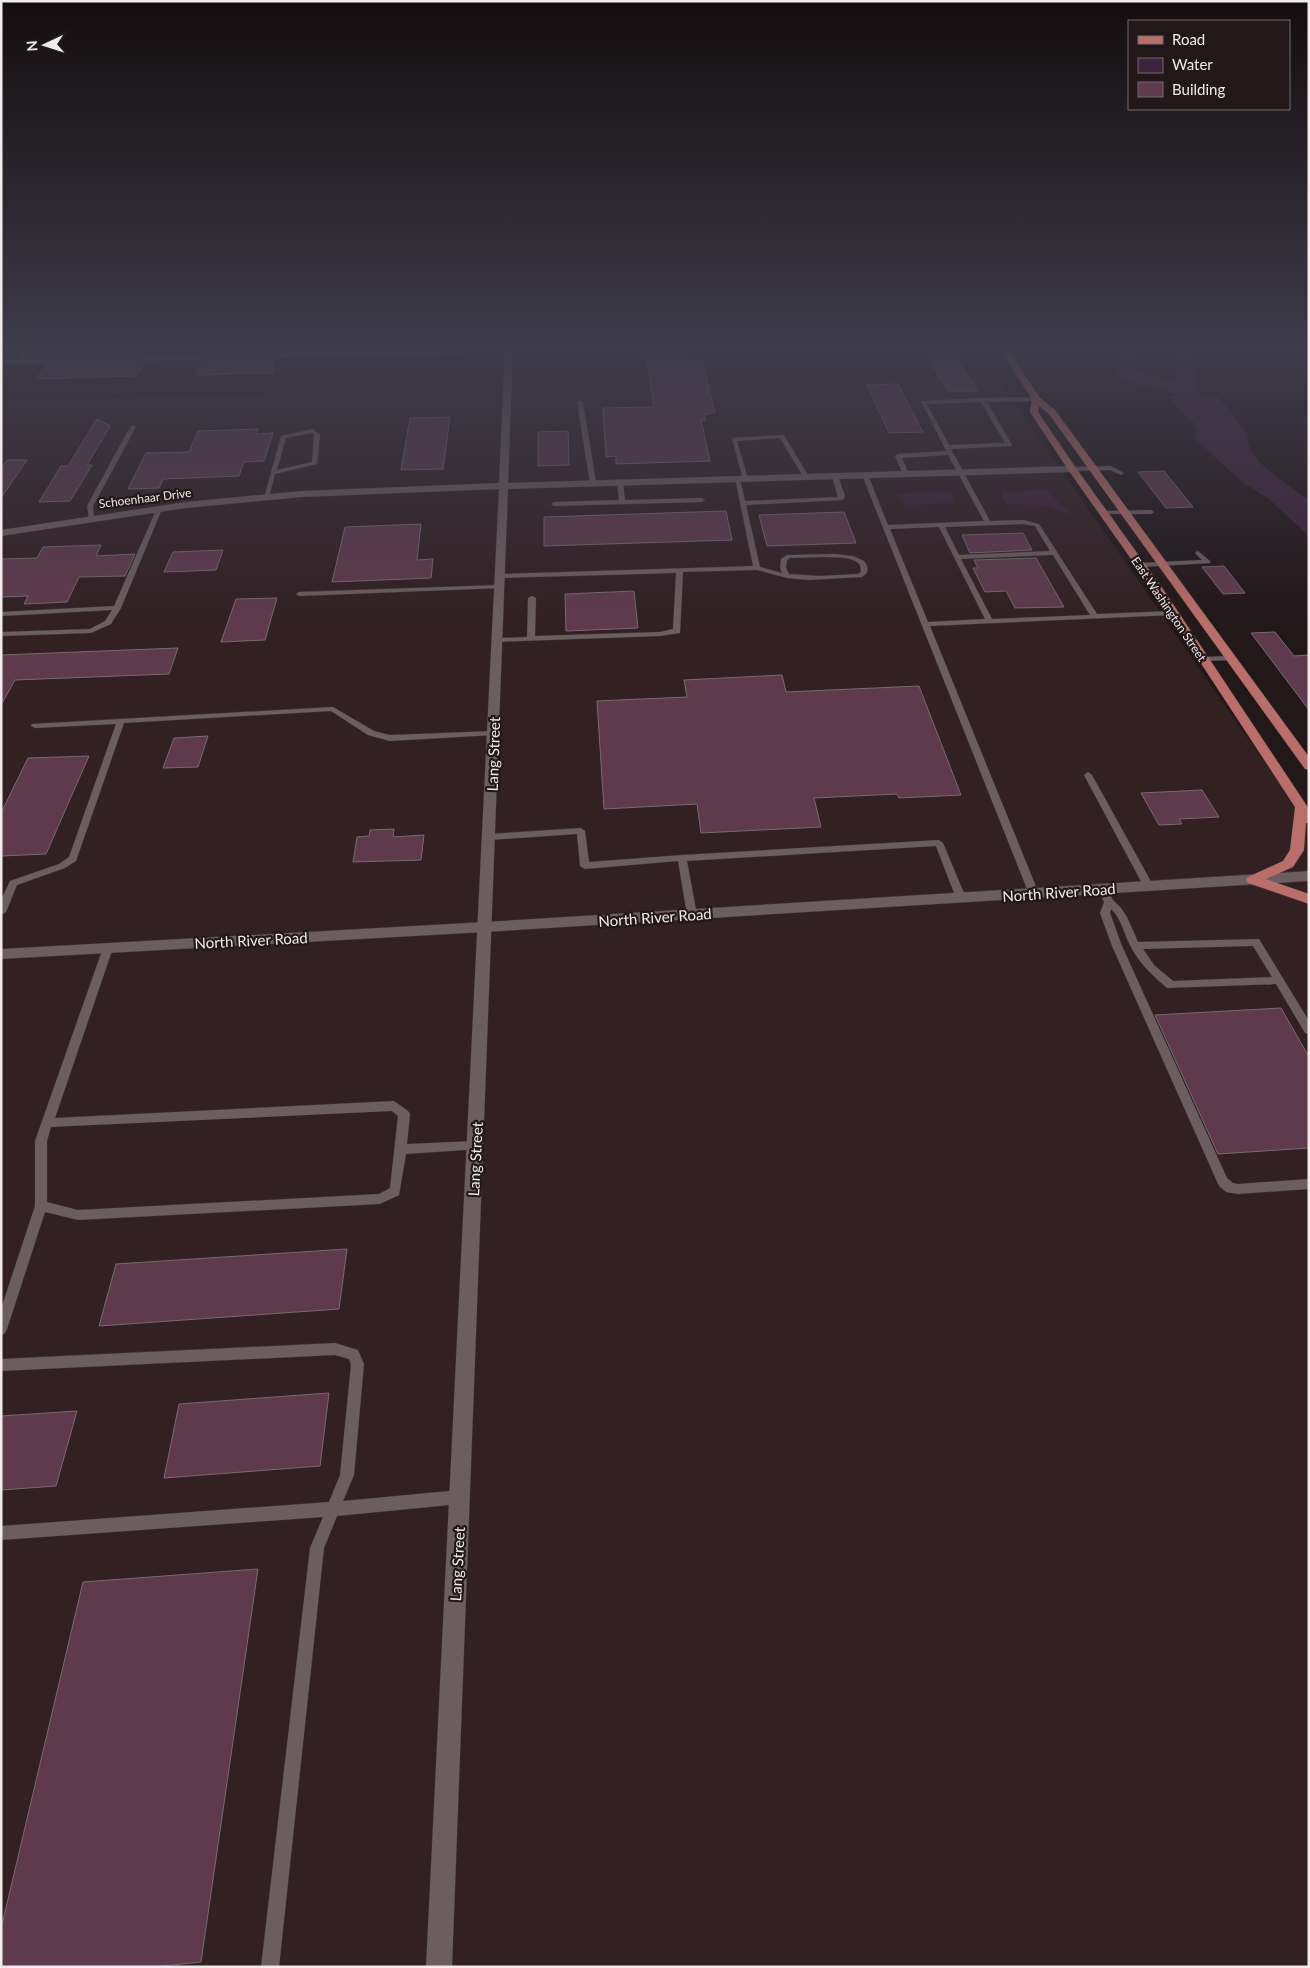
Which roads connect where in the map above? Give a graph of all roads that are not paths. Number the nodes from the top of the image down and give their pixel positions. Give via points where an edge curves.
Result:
1 (128, 438) edge
2 (284, 438) edge
3 (317, 438) edge
4 (504, 438) edge
5 (586, 438) edge
6 (753, 438) edge
7 (783, 438) edge
8 (942, 438) edge
9 (1005, 438) edge
10 (1051, 438) edge
11 (1071, 438) edge
12 (948, 450) junction
13 (1094, 468) junction
14 (1072, 469) junction
15 (958, 472) junction
16 (273, 473) junction
17 (1121, 473) dead end
18 (906, 474) junction
19 (865, 475) junction
20 (835, 476) junction
21 (806, 477) junction
22 (741, 479) junction
23 (620, 482) junction
24 (593, 483) junction
25 (502, 486) junction
26 (266, 497) junction
27 (702, 500) dead end
28 (622, 502) junction
29 (742, 503) junction
30 (554, 504) dead end
31 (159, 509) junction
32 (1151, 512) dead end
33 (1103, 513) junction
34 (1126, 513) junction
35 (91, 518) junction
36 (988, 523) junction
37 (941, 525) junction
38 (886, 527) junction
39 (1, 534) edge
40 (1056, 553) junction
41 (1198, 553) dead end
42 (957, 557) junction
43 (1164, 564) junction
44 (1141, 565) junction
45 (756, 568) junction
46 (680, 570) junction
47 (787, 576) junction
48 (499, 581) junction
49 (299, 594) dead end
50 (532, 598) dead end
51 (117, 608) junction
52 (1173, 613) junction
53 (1, 614) edge
54 (1095, 617) junction
55 (988, 621) junction
56 (925, 624) junction
57 (1, 634) edge
58 (531, 639) junction
59 (497, 640) junction
60 (1231, 658) junction
61 (1202, 659) junction
62 (121, 721) junction
63 (35, 726) dead end
64 (494, 733) junction
65 (1309, 766) edge
66 (1088, 775) dead end
67 (1305, 813) edge
68 (489, 837) junction
69 (682, 858) junction
70 (1309, 876) edge
71 (1253, 880) junction
72 (1149, 887) junction
73 (1034, 894) junction
74 (1106, 896) junction
75 (961, 898) junction
76 (1309, 899) edge
77 (1, 912) edge
78 (692, 915) junction
79 (485, 928) junction
80 (1135, 946) junction
81 (108, 948) junction
82 (1, 954) edge
83 (1279, 980) junction
84 (1305, 1016) edge
85 (1309, 1030) edge
86 (47, 1123) junction
87 (476, 1146) junction
88 (401, 1149) junction
89 (1309, 1184) edge
90 (41, 1206) junction
91 (1, 1329) edge
92 (1, 1365) edge
93 (460, 1497) junction
94 (333, 1509) junction
95 (1, 1533) edge
96 (270, 1967) edge
97 (439, 1967) edge

1 - 35 lane via 90,506
2 - 16 lane
3 - 16 lane via 315,463
4 - 25 street, Lang Street
5 - 24 lane
6 - 22 lane via 734,439
7 - 21 lane
8 - 12 lane
9 - 12 lane via 1009,444
10 - 14 main road, East Washington Street
11 - 13 main road, East Washington Street
12 - 15 lane
12 - 18 lane via 898,456
13 - 14 lane
13 - 17 lane via 1111,468
13 - 34 main road, East Washington Street
14 - 15 street, Schoenhaar Drive
14 - 33 main road, East Washington Street
15 - 18 street, Schoenhaar Drive
15 - 36 lane
16 - 26 lane
18 - 19 street, Schoenhaar Drive
19 - 20 street, Schoenhaar Drive
19 - 38 lane
20 - 21 street, Schoenhaar Drive
20 - 29 lane via 842,496 840,499
21 - 22 street, Schoenhaar Drive
22 - 23 street, Schoenhaar Drive
22 - 29 lane
23 - 24 street, Schoenhaar Drive
23 - 28 lane
24 - 25 street, Schoenhaar Drive
25 - 26 street, Schoenhaar Drive
25 - 48 street, Lang Street
26 - 31 street, Schoenhaar Drive
27 - 28 lane
28 - 30 lane
29 - 45 lane
31 - 35 street, Schoenhaar Drive
31 - 51 lane
32 - 34 lane
33 - 34 lane
33 - 44 main road, East Washington Street
34 - 43 main road, East Washington Street
35 - 39 street, Schoenhaar Drive
36 - 37 lane
36 - 40 lane via 1037,525
37 - 38 lane
37 - 42 lane
38 - 56 lane
40 - 42 lane
40 - 54 lane
41 - 43 lane via 1208,562
42 - 55 lane
43 - 44 lane
43 - 60 main road, East Washington Street
44 - 52 main road, East Washington Street
45 - 46 lane
45 - 47 lane
46 - 48 lane
46 - 58 lane via 676,631
47 - 47 lane via 807,579 860,576 865,566 853,558 789,556 784,559 783,568
48 - 49 lane
48 - 59 street, Lang Street
50 - 58 lane
51 - 53 lane
51 - 57 lane via 108,622 91,631
52 - 54 lane
52 - 61 main road, East Washington Street
54 - 55 lane
55 - 56 lane
56 - 73 lane
58 - 59 lane
59 - 64 street, Lang Street
60 - 61 lane
60 - 65 main road, East Washington Street
61 - 67 main road, East Washington Street
62 - 63 lane
62 - 64 lane via 332,709 371,734 390,738
62 - 77 lane via 73,859 12,883
64 - 68 street, Lang Street
66 - 72 lane
67 - 71 main road via 1298,850 1288,864
68 - 69 lane via 581,831 585,866
68 - 79 street, Lang Street
69 - 75 lane via 939,843
69 - 78 lane
70 - 71 street, North River Road
71 - 72 street, North River Road
71 - 76 main road
72 - 74 street, North River Road
73 - 74 street, North River Road
73 - 75 street, North River Road
74 - 80 lane via 1124,919
74 - 89 lane via 1105,912 1117,946 1223,1182 1238,1189
75 - 78 street, North River Road
78 - 79 street, North River Road
79 - 81 street, North River Road
79 - 87 street, Lang Street
80 - 83 lane via 1151,968 1171,986
80 - 83 lane via 1256,942
81 - 82 street, North River Road
81 - 86 lane
83 - 84 lane
84 - 85 lane
86 - 88 lane via 394,1106 404,1114
86 - 90 lane via 41,1141
87 - 88 lane
87 - 93 street, Lang Street
88 - 90 lane via 395,1191 380,1199 78,1215
90 - 91 lane
92 - 94 lane via 335,1349 353,1354 358,1364 347,1475
93 - 94 lane
93 - 97 street, Lang Street
94 - 95 lane
94 - 96 lane via 318,1548

